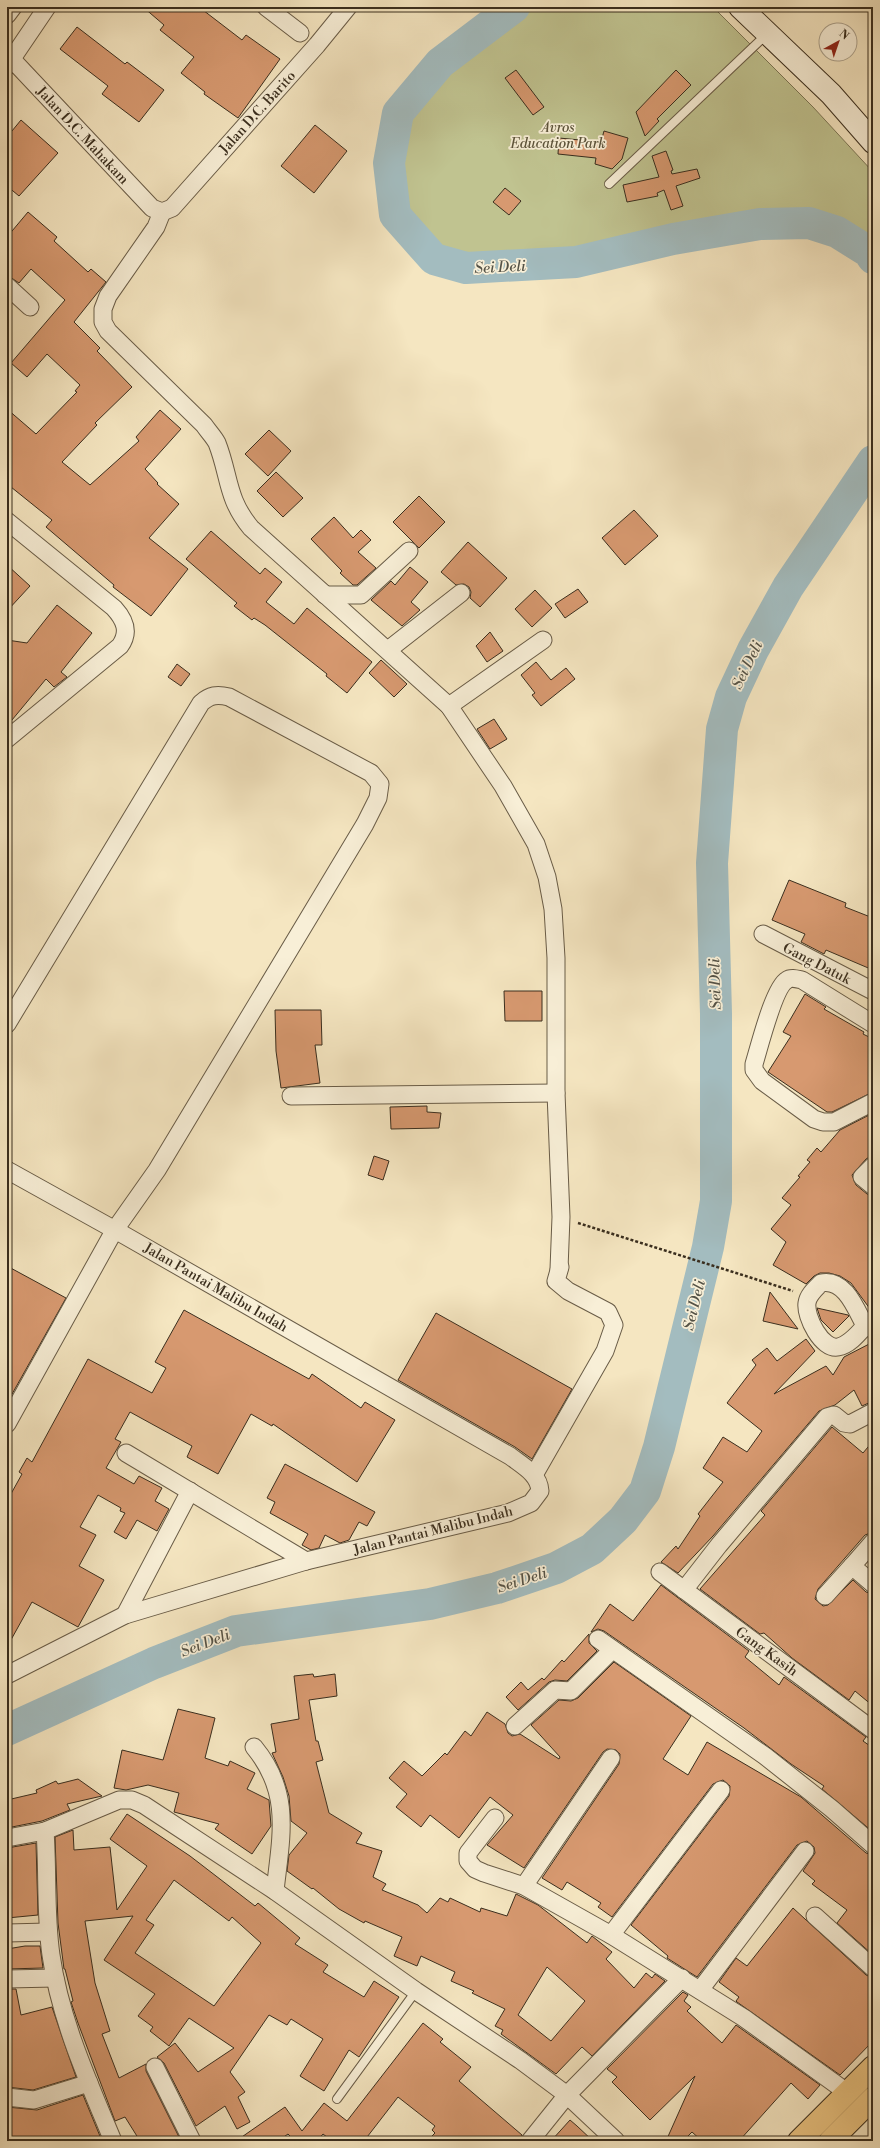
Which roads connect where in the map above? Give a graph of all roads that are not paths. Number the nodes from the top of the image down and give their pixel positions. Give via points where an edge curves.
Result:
1 (13, 7) edge
2 (47, 7) edge
3 (266, 7) edge
4 (348, 7) edge
5 (748, 10) edge
6 (7, 15) edge
7 (300, 32) dead end
8 (767, 34) junction
9 (9, 59) edge
10 (873, 142) edge
11 (609, 184) dead end
12 (162, 212) junction
13 (7, 286) edge
14 (30, 307) dead end
15 (7, 520) edge
16 (409, 551) dead end
17 (461, 593) dead end
18 (325, 595) junction
19 (543, 640) dead end
20 (388, 650) junction
21 (448, 706) junction
22 (9, 733) edge
23 (763, 934) dead end
24 (873, 990) edge
25 (7, 1024) edge
26 (873, 1024) edge
27 (556, 1093) junction
28 (291, 1096) dead end
29 (873, 1102) edge
30 (873, 1166) edge
31 (7, 1170) edge
32 (873, 1186) edge
33 (114, 1231) junction
34 (869, 1327) edge
35 (873, 1412) edge
36 (7, 1424) edge
37 (126, 1453) dead end
38 (534, 1475) junction
39 (190, 1491) junction
40 (873, 1542) edge
41 (306, 1561) junction
42 (852, 1566) junction
43 (660, 1572) dead end
44 (873, 1584) edge
45 (684, 1590) junction
46 (825, 1596) dead end
47 (125, 1616) junction
48 (598, 1639) dead end
49 (612, 1650) junction
50 (7, 1675) edge
51 (515, 1726) dead end
52 (873, 1730) edge
53 (254, 1747) dead end
54 (611, 1758) dead end
55 (721, 1790) dead end
56 (495, 1818) dead end
57 (45, 1831) junction
58 (7, 1838) edge
59 (873, 1845) edge
60 (805, 1851) dead end
61 (524, 1886) junction
62 (275, 1891) junction
63 (815, 1916) dead end
64 (48, 1932) junction
65 (7, 1933) edge
66 (611, 1935) junction
67 (873, 1968) edge
68 (55, 1978) junction
69 (682, 1978) junction
70 (7, 1979) edge
71 (700, 1990) junction
72 (416, 1991) junction
73 (155, 2067) dead end
74 (873, 2067) edge
75 (89, 2083) junction
76 (848, 2093) junction
77 (566, 2095) junction
78 (7, 2097) edge
79 (873, 2098) edge
80 (338, 2099) dead end
81 (113, 2141) edge
82 (192, 2141) edge
83 (530, 2141) edge
84 (616, 2141) edge
85 (799, 2141) edge
86 (830, 2141) edge

1 - 6 street
2 - 9 street
3 - 7 street
4 - 12 street, Jalan D.C. Barito via 172,208
5 - 8 main road
8 - 10 main road via 831,94
8 - 11 lane
9 - 12 street, Jalan D.C. Mahakam via 152,208
12 - 18 street via 156,228 108,296 103,309 103,322 108,331 204,425 212,436 239,514
13 - 14 street
15 - 22 street via 114,608 126,625 126,634 120,646
16 - 18 street via 361,595
17 - 20 street
18 - 20 street
19 - 21 street
20 - 21 street
21 - 27 street via 504,786 536,844 547,877 553,909 556,958
23 - 24 street, Gang Datuk
25 - 33 street via 197,710 209,696 229,696 372,773 380,784 378,798 365,824 311,916 157,1170
26 - 29 street via 802,980 791,978 786,980 777,993 754,1070 762,1081 814,1119 823,1122 834,1122
27 - 28 street
27 - 38 street via 561,1217 556,1281 568,1291 608,1312 614,1325 605,1351
30 - 32 street via 862,1177
31 - 33 street, Jalan Pantai Malibu Indah
33 - 36 street
33 - 38 street, Jalan Pantai Malibu Indah via 510,1456
34 - 34 street via 853,1302 834,1283 821,1283 809,1296 807,1304 812,1326 828,1345 836,1348 843,1346
35 - 45 street via 850,1424 844,1423 834,1415 827,1417
37 - 39 street
38 - 41 street, Jalan Pantai Malibu Indah via 540,1491 531,1503 518,1509
39 - 41 street
39 - 47 street
40 - 42 street
41 - 47 street, Jalan Pantai Malibu Indah
42 - 44 street
42 - 46 street
43 - 45 street, Gang Kasih
45 - 52 street, Gang Kasih
47 - 50 street, Jalan Pantai Malibu Indah
48 - 49 street
49 - 51 street via 571,1691 555,1690
49 - 59 street via 765,1756
53 - 62 street via 271,1770 280,1802 282,1826
54 - 61 street
55 - 66 street
56 - 61 street via 470,1850 467,1858 475,1869
57 - 58 street
57 - 62 street via 119,1800 132,1800 144,1805
57 - 64 street
60 - 71 street
61 - 66 street
62 - 72 street
63 - 67 street
64 - 65 street
64 - 68 street
66 - 69 street
68 - 70 street
68 - 75 street via 71,2035
69 - 71 street
69 - 77 street
71 - 76 street via 744,2018
72 - 77 street via 520,2060
72 - 80 lane
73 - 82 street
74 - 76 main road
75 - 78 street via 34,2100
75 - 81 street
76 - 85 main road
77 - 83 street
77 - 84 street
79 - 86 main road

